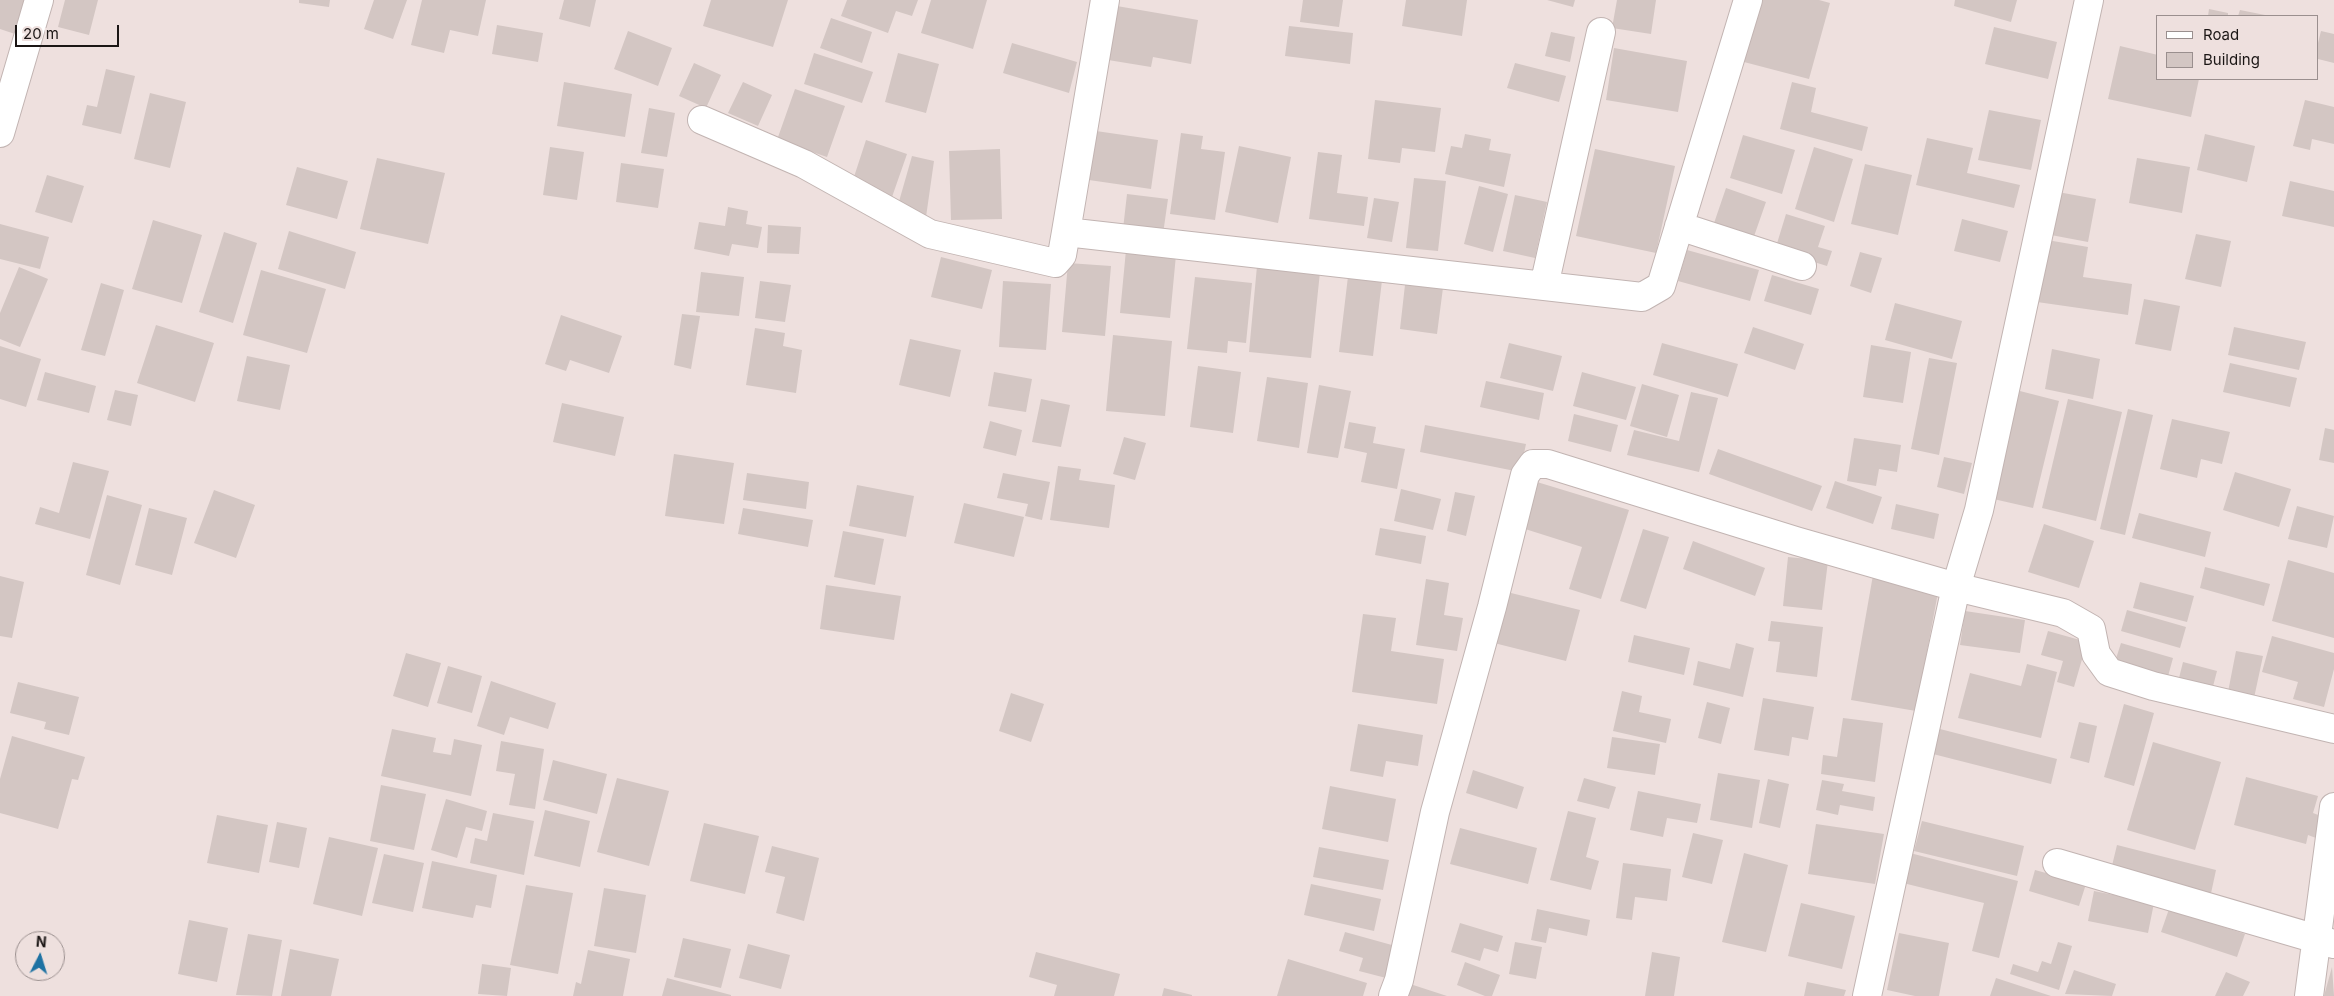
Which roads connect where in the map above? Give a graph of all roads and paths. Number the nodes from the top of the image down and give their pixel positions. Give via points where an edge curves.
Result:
1 (39, 0) edge
2 (1105, 0) edge
3 (1748, 0) edge
4 (2089, 0) edge
5 (1601, 32) dead end
6 (702, 120) dead end
7 (0, 133) edge
8 (1679, 226) junction
9 (1066, 232) junction
10 (1802, 266) dead end
11 (1544, 286) junction
12 (1956, 587) junction
13 (2334, 729) edge
14 (2334, 807) edge
15 (2057, 863) dead end
16 (2325, 941) edge
17 (1393, 996) edge
18 (1867, 996) edge
19 (2309, 996) edge

1 - 7 street
2 - 9 street
3 - 8 street
4 - 12 street via 1979,510
5 - 11 street
6 - 9 street via 804,164 930,234 1055,263 1062,255
8 - 10 street
8 - 11 street via 1661,286 1642,297
9 - 11 street
12 - 13 street via 2063,613 2091,629 2096,654 2110,672 2153,686
12 - 17 street via 1548,464 1533,464 1525,475 1492,607 1434,812
12 - 18 street
14 - 16 street
15 - 16 street
16 - 19 street

